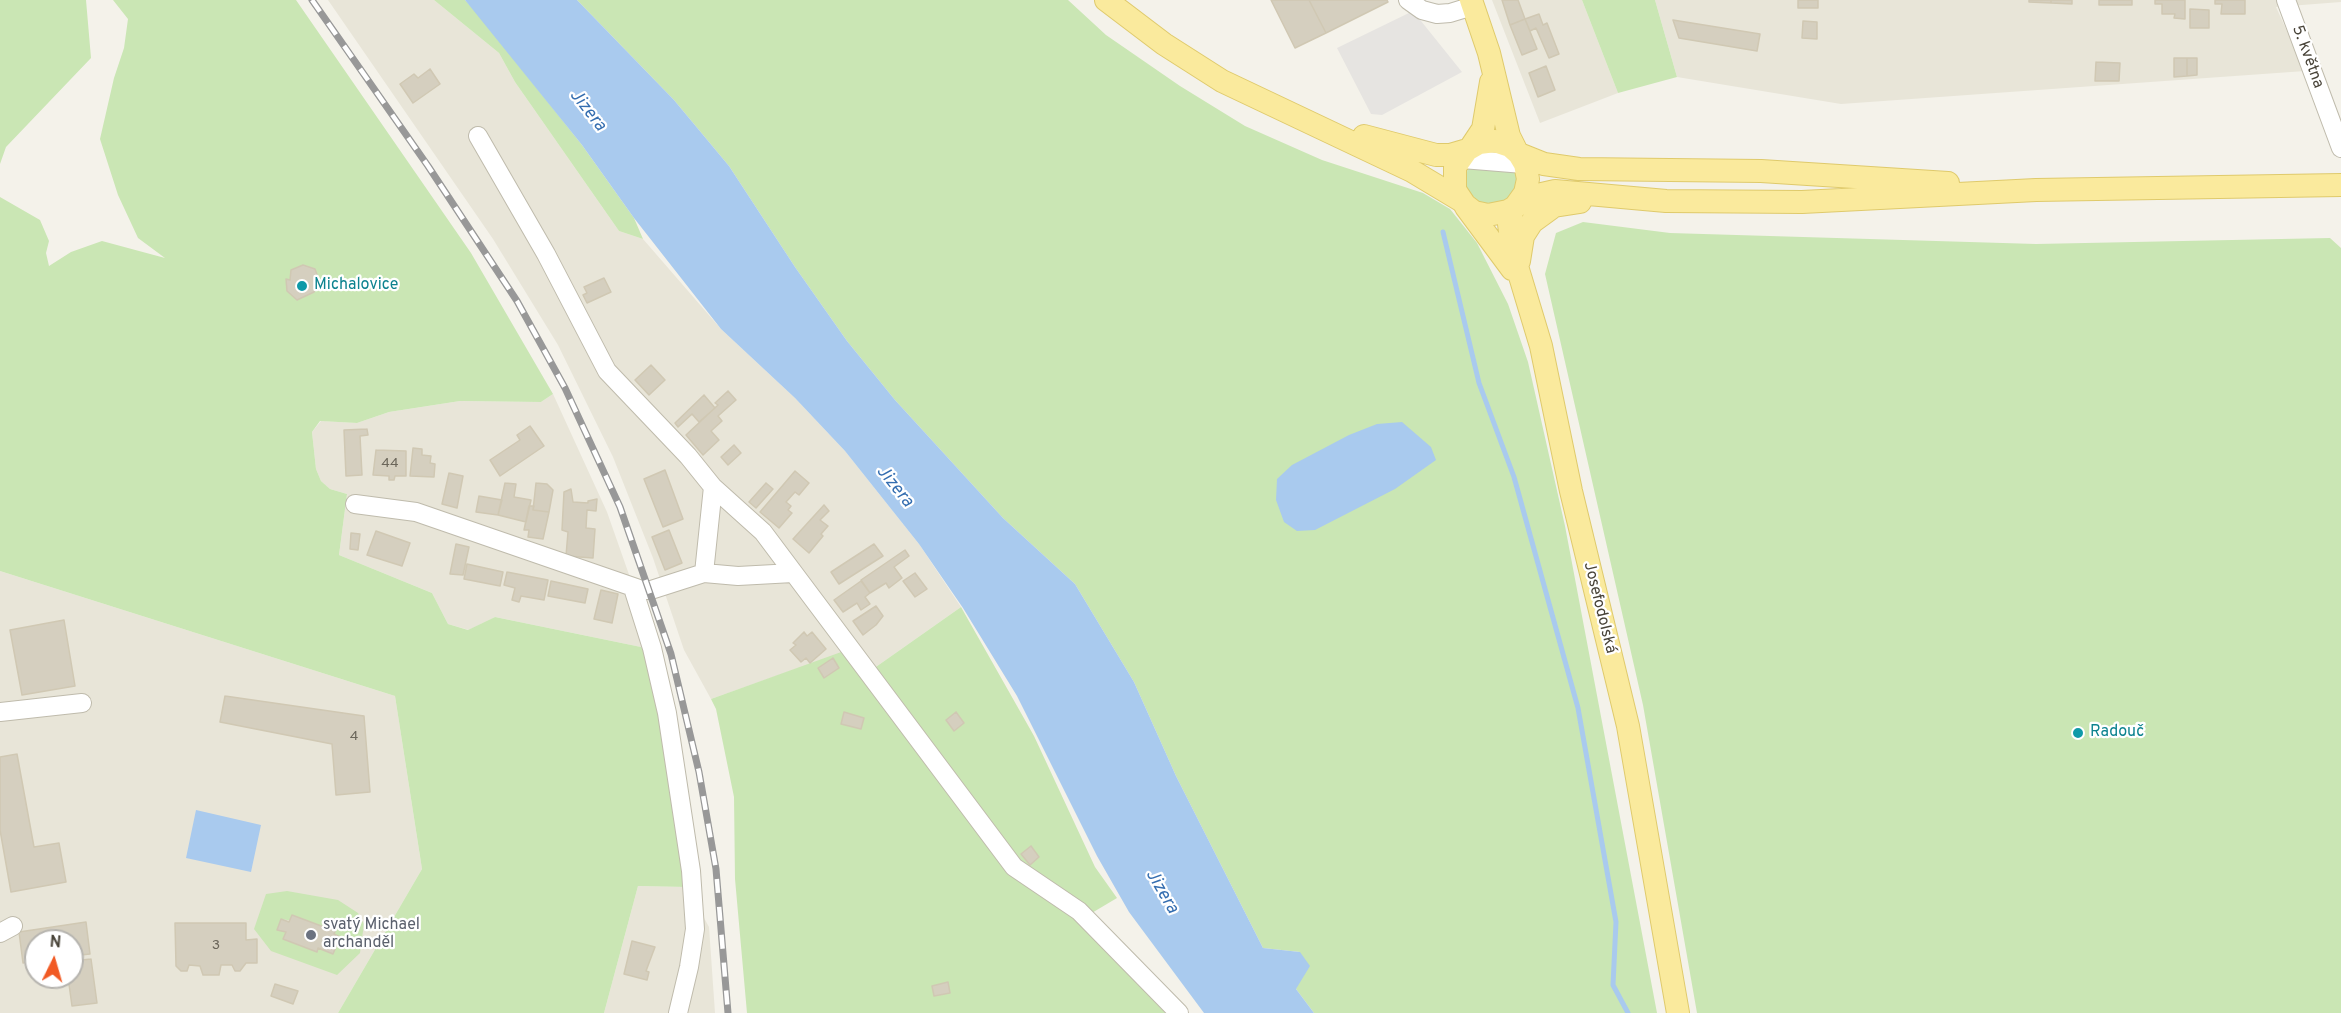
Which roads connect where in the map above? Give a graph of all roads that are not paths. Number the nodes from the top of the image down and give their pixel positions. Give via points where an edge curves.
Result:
1 (1106, 0) edge
2 (1408, 0) edge
3 (2286, 0) edge
4 (1472, 3) edge
5 (1493, 69) junction
6 (1303, 120) junction
7 (478, 136) dead end
8 (2341, 148) edge
9 (1465, 152) junction
10 (1520, 157) junction
11 (2341, 185) edge
12 (2037, 190) junction
13 (1674, 201) junction
14 (1463, 203) junction
15 (1514, 207) junction
16 (1521, 283) junction
17 (713, 487) junction
18 (355, 504) dead end
19 (704, 573) junction
20 (793, 573) junction
21 (633, 588) junction
22 (82, 703) dead end
23 (7, 711) edge
24 (678, 1013) edge
25 (1179, 1013) edge
26 (1678, 1013) edge

1 - 6 main road via 1202,69
2 - 4 street via 1437,14
3 - 8 street, 5. května
4 - 5 main road
5 - 9 main road via 1483,129
5 - 10 main road via 1505,122
6 - 9 main road via 1428,153
6 - 14 main road via 1412,171
7 - 17 street via 607,371
9 - 10 main road via 1485,141 1495,141
9 - 14 main road via 1453,179
10 - 12 main road via 1555,166 1617,171 1807,173
10 - 15 main road via 1527,187
11 - 12 main road
12 - 13 main road via 1849,200
13 - 15 main road via 1555,191 1533,196
13 - 16 main road via 1573,202 1554,206 1532,222 1523,236 1519,251
14 - 15 main road via 1474,212 1488,215
14 - 16 main road
15 - 16 main road, Josefodolská via 1510,232
16 - 26 main road, Josefodolská via 1541,346 1571,491 1628,726
17 - 19 street
17 - 20 street via 763,532
18 - 21 street via 416,512
19 - 20 street
19 - 21 street via 651,590
20 - 25 street via 1014,867 1079,911
21 - 24 street via 667,713 691,871 695,929
22 - 23 street

